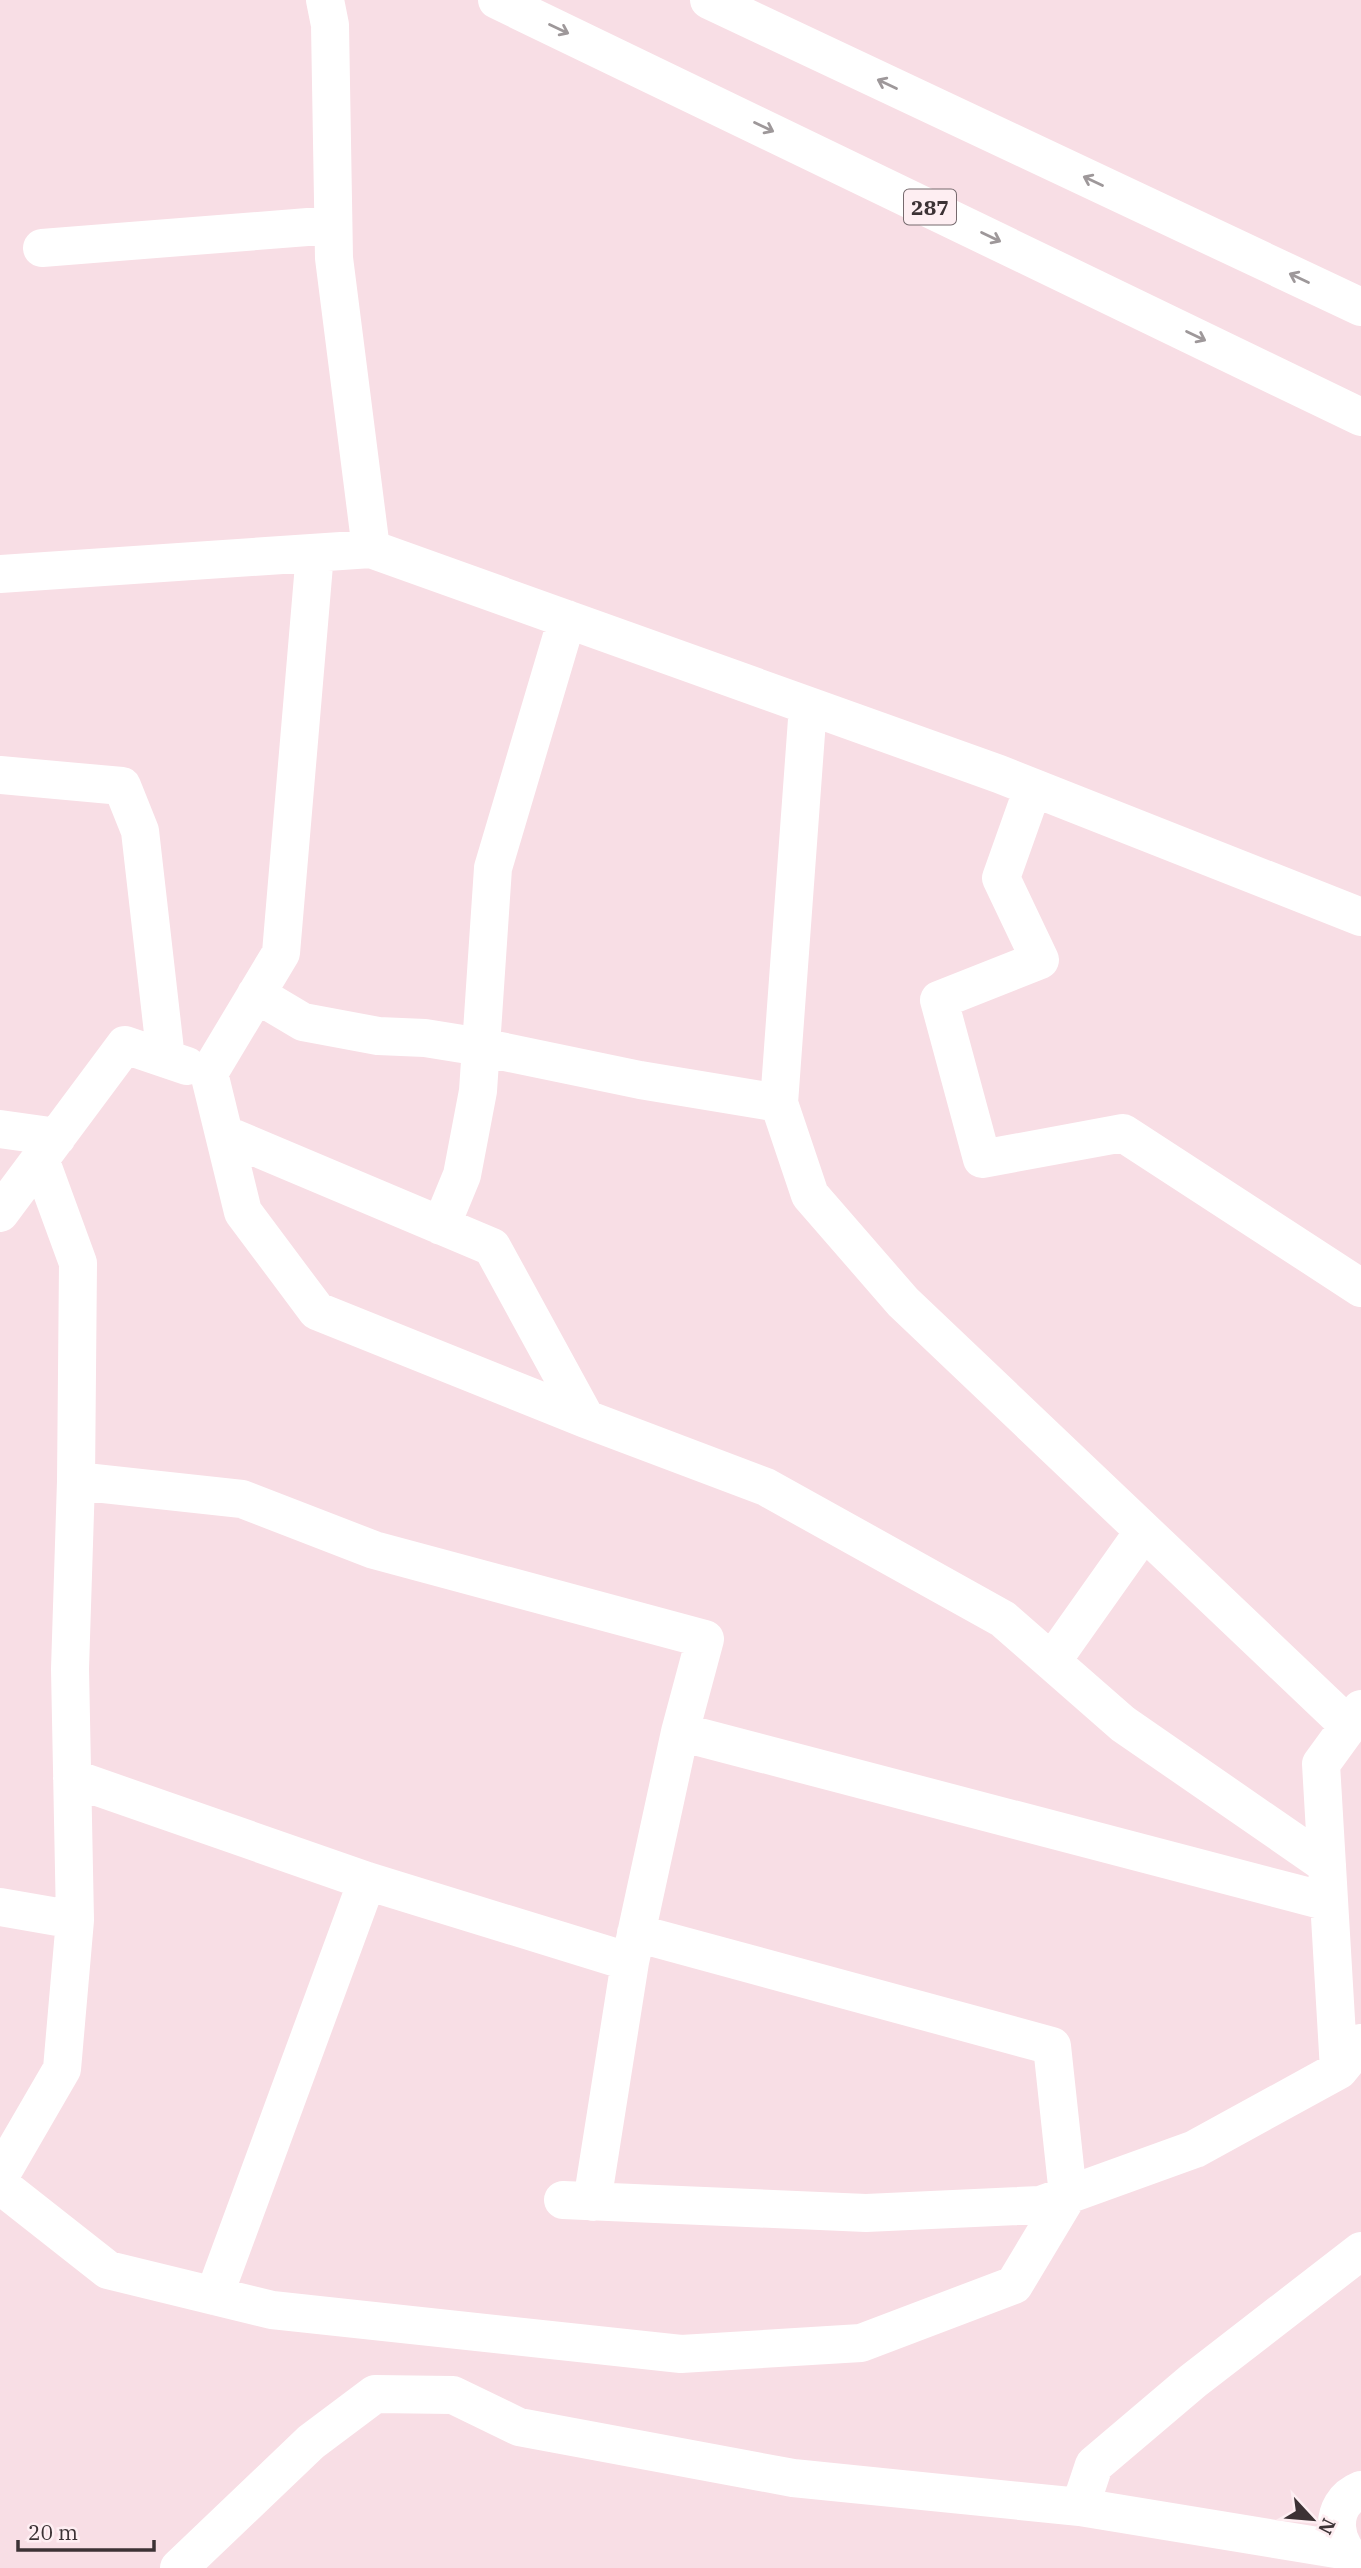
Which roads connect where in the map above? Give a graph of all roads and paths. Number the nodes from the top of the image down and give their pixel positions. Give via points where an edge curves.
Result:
1 (326, 0) edge
2 (497, 0) edge
3 (709, 0) edge
4 (334, 225) junction
5 (42, 248) dead end
6 (1361, 307) edge
7 (1361, 417) edge
8 (371, 549) junction
9 (315, 553) junction
10 (0, 574) edge
11 (567, 619) junction
12 (808, 706) junction
13 (0, 775) edge
14 (1033, 788) junction
15 (1361, 917) edge
16 (256, 993) junction
17 (481, 1047) junction
18 (166, 1059) junction
19 (209, 1073) junction
20 (779, 1103) junction
21 (0, 1129) edge
22 (224, 1134) junction
23 (49, 1148) junction
24 (0, 1213) edge
25 (441, 1226) junction
26 (1361, 1288) edge
27 (586, 1419) junction
28 (76, 1481) junction
29 (1144, 1531) junction
30 (1052, 1661) junction
31 (1355, 1717) edge
32 (680, 1732) junction
33 (72, 1778) junction
34 (1327, 1865) junction
35 (367, 1881) junction
36 (1329, 1902) junction
37 (0, 1907) edge
38 (75, 1920) junction
39 (633, 1947) junction
40 (1350, 2057) edge
41 (0, 2176) edge
42 (0, 2185) edge
43 (1068, 2195) junction
44 (1361, 2251) edge
45 (214, 2296) junction
46 (1361, 2490) edge
47 (1080, 2507) junction
48 (1351, 2558) edge
49 (180, 2568) edge

1 - 4 street
2 -> 7 street, 287
6 -> 3 street
4 - 5 street
4 - 8 street via 334,258
8 - 9 street
8 - 11 street
9 - 10 street
9 - 16 street via 281,953
11 - 12 street
11 - 17 street via 494,868
12 - 14 street
12 - 20 street
13 - 18 street via 122,786 140,831
14 - 15 street
14 - 26 street via 1001,878 1040,960 939,1000 982,1159 1123,1133
16 - 17 street via 303,1022
16 - 19 street
17 - 20 street
17 - 25 street via 462,1175
18 - 19 street
18 - 23 street via 125,1045
19 - 22 street
20 - 29 street via 810,1195 903,1302
21 - 23 street
22 - 25 street
22 - 27 street via 243,1212 317,1311
23 - 24 street
23 - 28 street via 78,1263
25 - 27 street via 492,1247
27 - 30 street via 766,1487 1003,1619
28 - 32 street via 242,1499 374,1550 705,1639
28 - 33 street
29 - 30 street
29 - 31 street
30 - 34 street via 1123,1724
31 - 34 street via 1321,1764
32 - 36 street
32 - 39 street
33 - 35 street
33 - 38 street
34 - 36 street
35 - 39 street
35 - 45 street
36 - 40 street
37 - 38 street
38 - 41 street via 62,2069
39 - 43 street via 1052,2046
39 - 43 street via 578,2201 866,2213 1040,2205
40 - 43 street via 1195,2149
42 - 45 street via 108,2270
43 - 45 street via 1014,2285 861,2343 681,2354 272,2310
44 - 47 street via 1193,2381 1094,2465
46 - 48 street via 1346,2500 1336,2525
47 - 48 street
47 - 49 street via 793,2478 519,2427 453,2395 375,2394 311,2442

